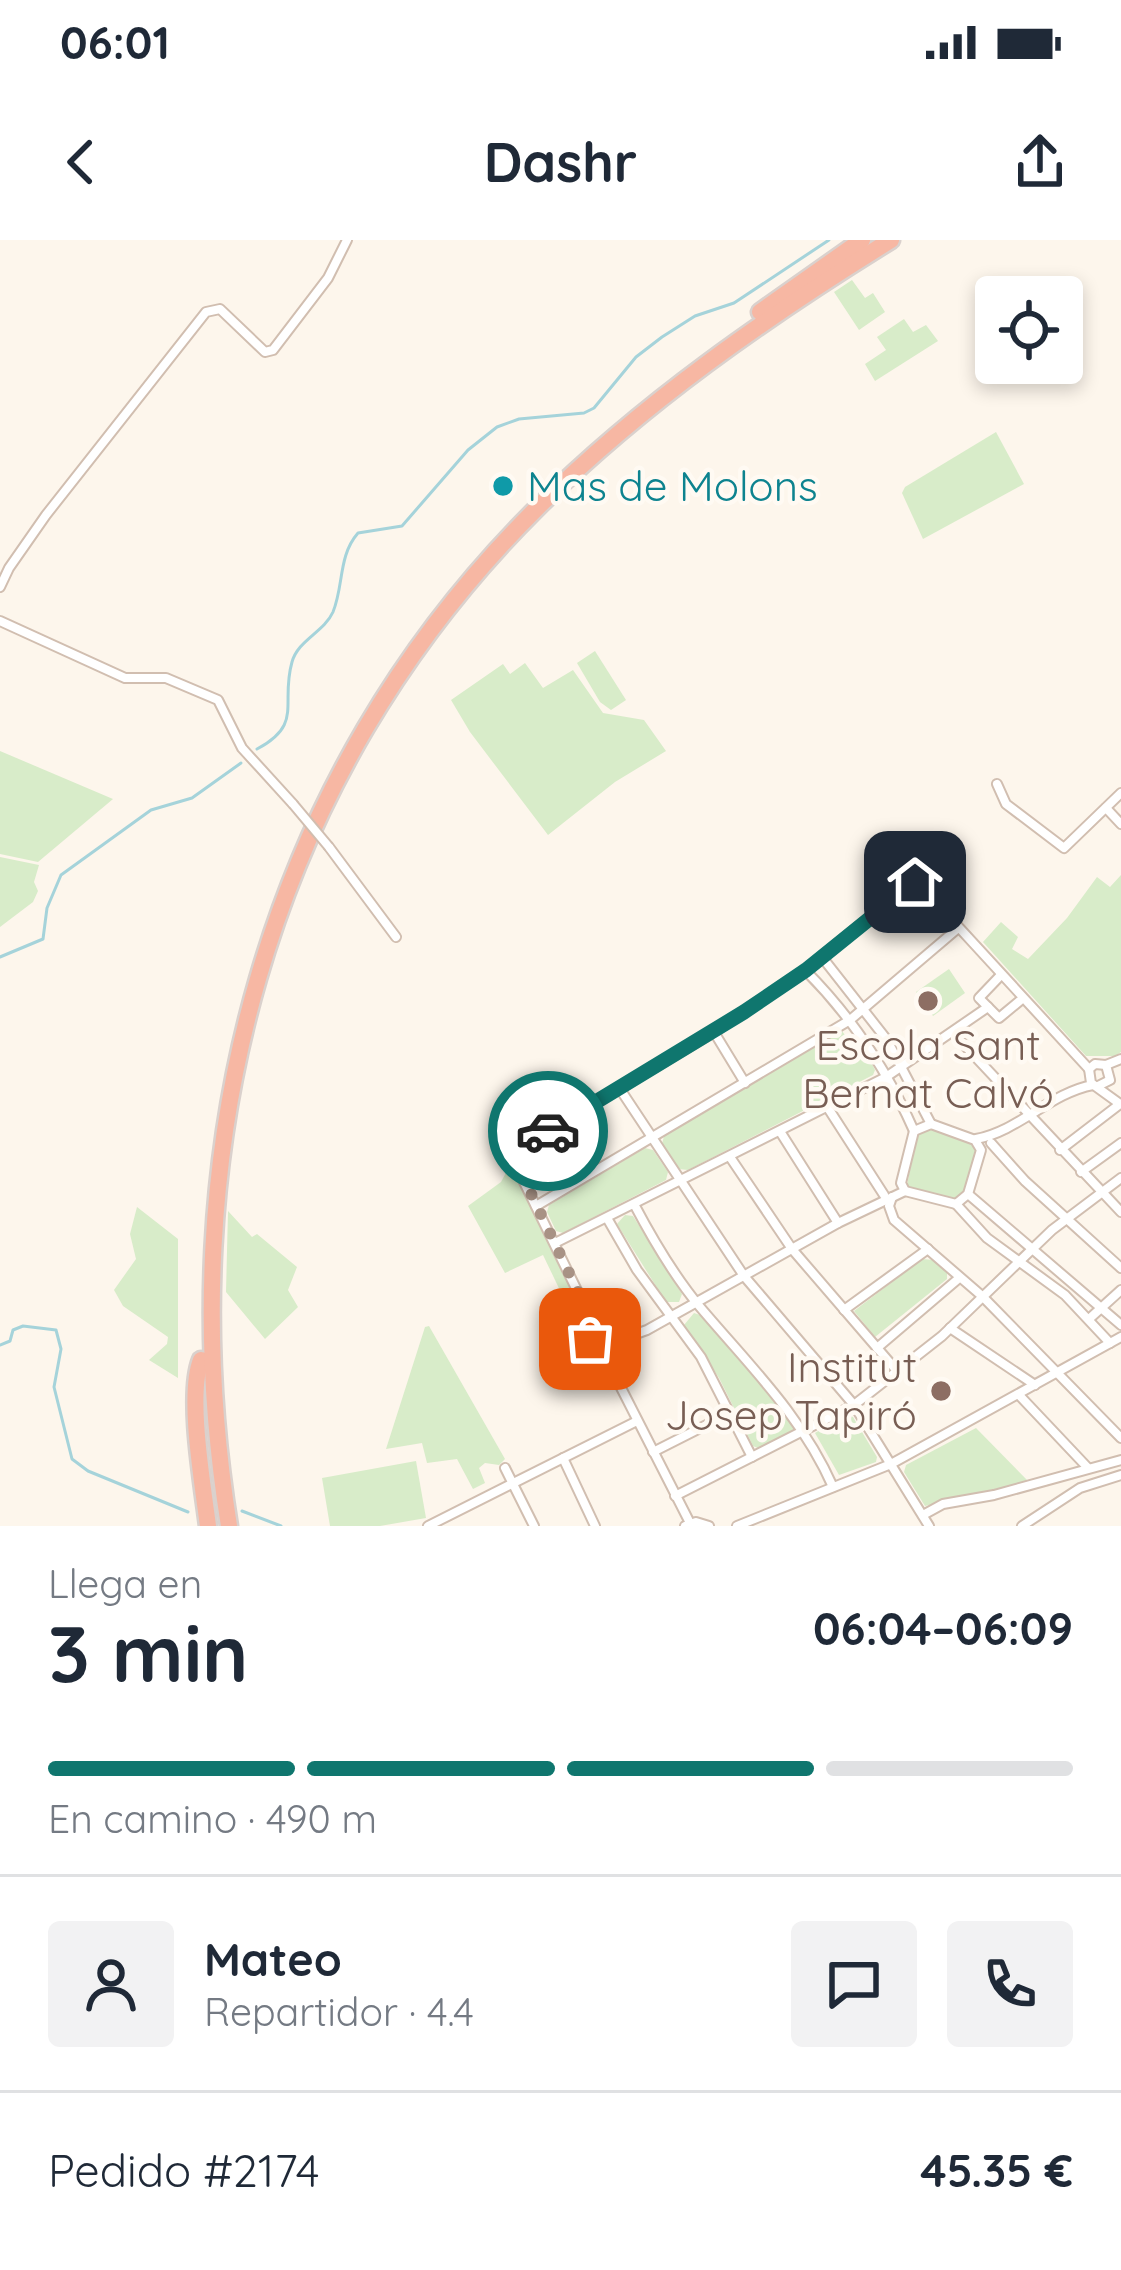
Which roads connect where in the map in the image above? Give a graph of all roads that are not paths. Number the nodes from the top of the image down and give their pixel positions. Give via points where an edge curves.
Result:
1 (347, 240) edge
2 (866, 240) edge
3 (895, 240) edge
4 (0, 587) edge
5 (0, 621) edge
6 (997, 784) dead end
7 (1121, 794) edge
8 (1106, 808) junction
9 (1121, 824) edge
10 (957, 928) junction
11 (396, 937) dead end
12 (822, 957) junction
13 (806, 970) junction
14 (1000, 976) junction
15 (1022, 999) junction
16 (988, 1007) junction
17 (866, 1008) junction
18 (849, 1021) junction
19 (714, 1032) junction
20 (952, 1033) junction
21 (1121, 1060) edge
22 (903, 1066) junction
23 (1110, 1071) junction
24 (1088, 1072) junction
25 (886, 1077) junction
26 (745, 1083) junction
27 (1095, 1086) junction
28 (620, 1089) junction
29 (1075, 1089) junction
30 (1121, 1090) edge
31 (1120, 1104) edge
32 (828, 1108) junction
33 (1028, 1116) junction
34 (931, 1124) junction
35 (780, 1132) junction
36 (914, 1132) junction
37 (651, 1138) junction
38 (993, 1139) junction
39 (975, 1140) junction
40 (1121, 1143) edge
41 (981, 1150) junction
42 (1060, 1150) junction
43 (730, 1157) junction
44 (1082, 1172) junction
45 (1121, 1178) edge
46 (680, 1181) junction
47 (903, 1187) junction
48 (1100, 1193) junction
49 (968, 1194) junction
50 (888, 1196) junction
51 (634, 1204) junction
52 (956, 1204) junction
53 (536, 1206) junction
54 (1121, 1212) edge
55 (607, 1218) junction
56 (1066, 1219) junction
57 (838, 1223) junction
58 (555, 1243) junction
59 (1031, 1247) junction
60 (792, 1249) junction
61 (928, 1250) junction
62 (1018, 1260) junction
63 (1121, 1268) edge
64 (744, 1276) junction
65 (958, 1279) junction
66 (1121, 1290) edge
67 (982, 1296) junction
68 (697, 1303) junction
69 (1102, 1306) junction
70 (844, 1310) junction
71 (671, 1318) junction
72 (1089, 1319) junction
73 (592, 1321) junction
74 (1121, 1325) edge
75 (950, 1328) junction
76 (647, 1330) junction
77 (606, 1333) junction
78 (594, 1336) junction
79 (1121, 1336) edge
80 (620, 1340) junction
81 (1110, 1343) junction
82 (877, 1348) junction
83 (625, 1353) junction
84 (201, 1360) junction
85 (897, 1371) junction
86 (613, 1372) junction
87 (1059, 1375) junction
88 (1036, 1386) junction
89 (1019, 1395) junction
90 (854, 1405) junction
91 (730, 1413) junction
92 (637, 1421) junction
93 (805, 1430) junction
94 (1121, 1438) edge
95 (652, 1452) junction
96 (752, 1457) junction
97 (562, 1458) junction
98 (1121, 1460) edge
99 (891, 1464) junction
100 (505, 1468) dead end
101 (1089, 1469) junction
102 (1121, 1475) edge
103 (1057, 1478) junction
104 (513, 1485) junction
105 (833, 1487) junction
106 (675, 1496) junction
107 (1064, 1496) junction
108 (922, 1515) junction
109 (687, 1525) edge
110 (208, 1526) edge
111 (219, 1526) edge
112 (234, 1526) edge
113 (428, 1526) edge
114 (533, 1526) edge
115 (595, 1526) edge
116 (709, 1526) edge
117 (737, 1526) edge
118 (929, 1526) edge
119 (1022, 1526) edge

1 - 4 street via 273,350 265,352 220,309 206,312 46,515
2 - 84 highway via 623,415 513,517 407,646 338,758 275,894 231,1032 207,1167
3 - 112 highway via 672,390 551,495 453,603 383,702 311,833 258,975 226,1108 209,1279
5 - 11 street, bridge via 124,678 166,678 218,700 234,738
6 - 8 street via 1006,804 1064,848
7 - 8 street
8 - 9 street
10 - 12 street via 915,882
10 - 14 street
10 - 17 street
12 - 13 street
12 - 17 street
13 - 18 street
13 - 19 street
14 - 15 street
14 - 16 street via 979,998
15 - 16 street via 999,1018
15 - 24 street
16 - 20 street
17 - 18 street
17 - 22 street
18 - 25 street
18 - 26 street
19 - 26 street
19 - 28 street
20 - 22 street
20 - 33 street
21 - 23 street
22 - 25 street
22 - 34 street
23 - 24 street via 1095,1064
23 - 27 street via 1107,1084
23 - 30 street
24 - 27 street
24 - 29 street
25 - 32 street
25 - 36 street
26 - 37 street
27 - 29 street
27 - 31 street
28 - 37 street
28 - 53 street via 513,1156
29 - 33 street
31 - 42 street
32 - 35 street
32 - 50 street
33 - 38 street
33 - 42 street
34 - 36 street
34 - 39 street
35 - 43 street
35 - 57 street
36 - 47 street
37 - 46 street
37 - 53 street
38 - 39 street
38 - 41 street
38 - 56 street
39 - 41 street
40 - 44 street
41 - 49 street
42 - 44 street
43 - 46 street
43 - 60 street
44 - 48 street
45 - 48 street
46 - 51 street
46 - 64 street
47 - 50 street
47 - 52 street
48 - 54 street
48 - 56 street
49 - 52 street
49 - 59 street
50 - 57 street
50 - 61 street via 890,1214
51 - 55 street
51 - 68 street
52 - 62 street
53 - 58 street
55 - 58 street
55 - 71 street
56 - 59 street
56 - 63 street
57 - 60 street
58 - 73 street
59 - 62 street
59 - 69 street
60 - 64 street
60 - 70 street
61 - 65 street
61 - 70 street
62 - 67 street
62 - 72 street
64 - 68 street
64 - 90 street
65 - 67 street
65 - 82 street
66 - 69 street
67 - 75 street
67 - 87 street
68 - 71 street
68 - 93 street
69 - 72 street
69 - 74 street
70 - 82 street
71 - 76 street
71 - 91 street
72 - 81 street
73 - 77 street
73 - 78 street
75 - 85 street
75 - 88 street
76 - 80 street
76 - 83 street
77 - 78 street
77 - 80 street
78 - 86 street via 586,1363
79 - 81 street
80 - 83 street
81 - 87 street
82 - 85 street
83 - 86 street
84 - 110 highway via 195,1373
84 - 111 highway
85 - 90 street
86 - 92 street
87 - 88 street
87 - 94 street
88 - 89 street
89 - 99 street
89 - 101 street
90 - 93 street
90 - 99 street
91 - 95 street
91 - 96 street
92 - 95 street
92 - 97 street
93 - 96 street
93 - 105 street
95 - 106 street
96 - 106 street
97 - 104 street
97 - 115 street
98 - 101 street
99 - 105 street
99 - 108 street
100 - 104 street
101 - 103 street
102 - 107 street
103 - 107 street
103 - 108 street
104 - 113 street
104 - 114 street
105 - 117 street
106 - 109 street
107 - 119 street
108 - 118 street
109 - 116 street

